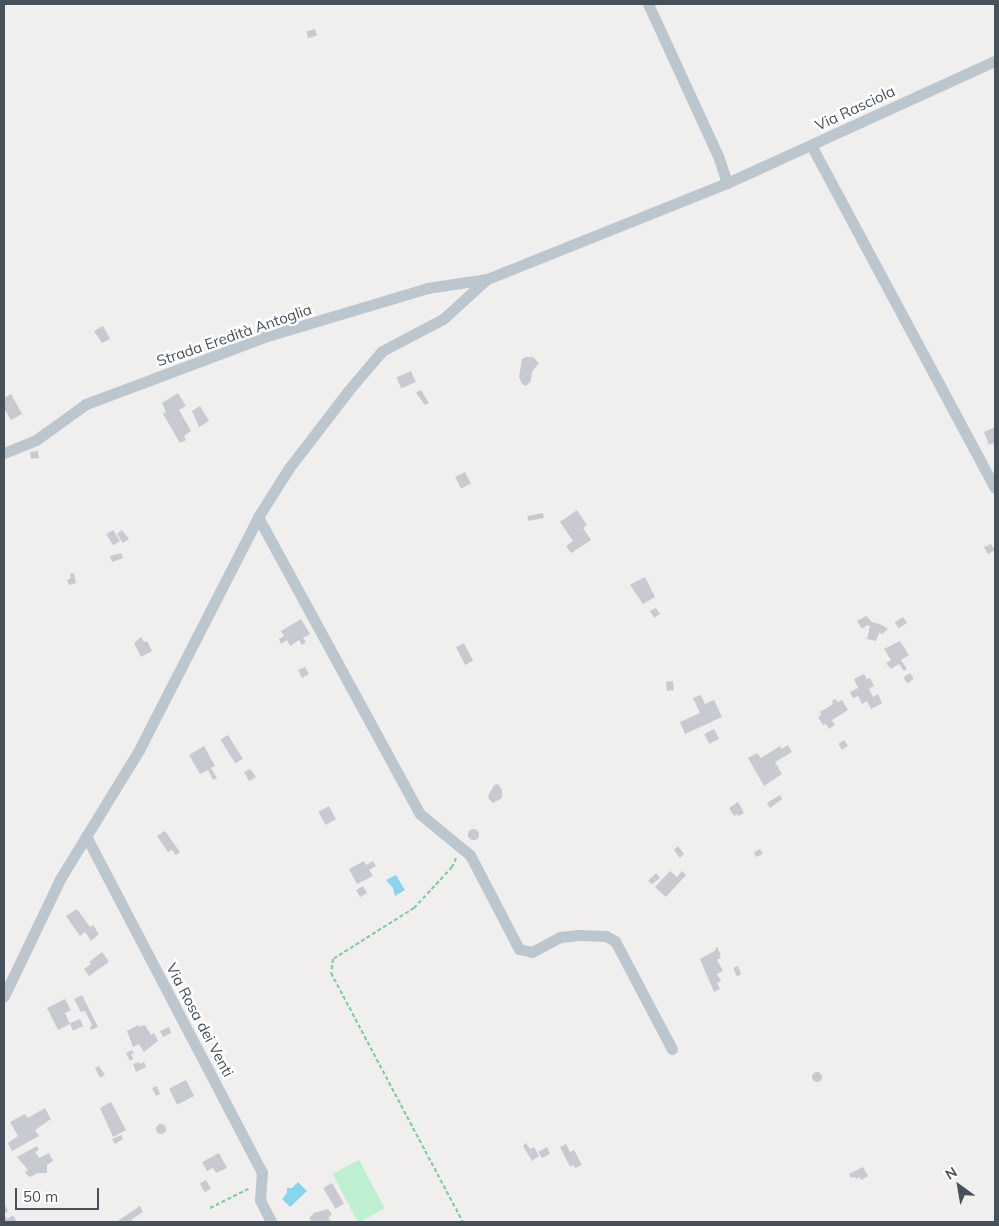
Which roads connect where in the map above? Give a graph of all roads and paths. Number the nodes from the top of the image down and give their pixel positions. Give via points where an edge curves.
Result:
1 (648, 4) edge
2 (995, 60) edge
3 (811, 145) junction
4 (727, 183) junction
5 (487, 279) junction
6 (4, 453) edge
7 (995, 488) edge
8 (258, 517) junction
9 (86, 836) junction
10 (460, 846) junction
11 (4, 996) edge
12 (672, 1049) dead end
13 (261, 1182) junction
14 (210, 1208) dead end
15 (271, 1222) edge
16 (462, 1222) edge

1 - 4 street via 718,156
2 - 3 street, Via Rasciola
3 - 4 street, Via Rasciola
3 - 7 street
4 - 5 street, Via Rasciola
5 - 6 street, Strada Eredità Antoglia via 427,288 264,337 86,404 36,440
5 - 8 street via 443,318 382,351 289,468
8 - 9 street via 139,750
8 - 10 street via 420,814
9 - 11 street via 60,879
9 - 13 street, Via Rosa dei Venti via 262,1172
10 - 12 street via 470,855 519,949 532,952 560,937 579,935 606,936 614,941
10 - 16 path via 452,867 414,908 333,959 331,973
13 - 14 path
13 - 15 street, Via Rosa dei Venti via 260,1200

